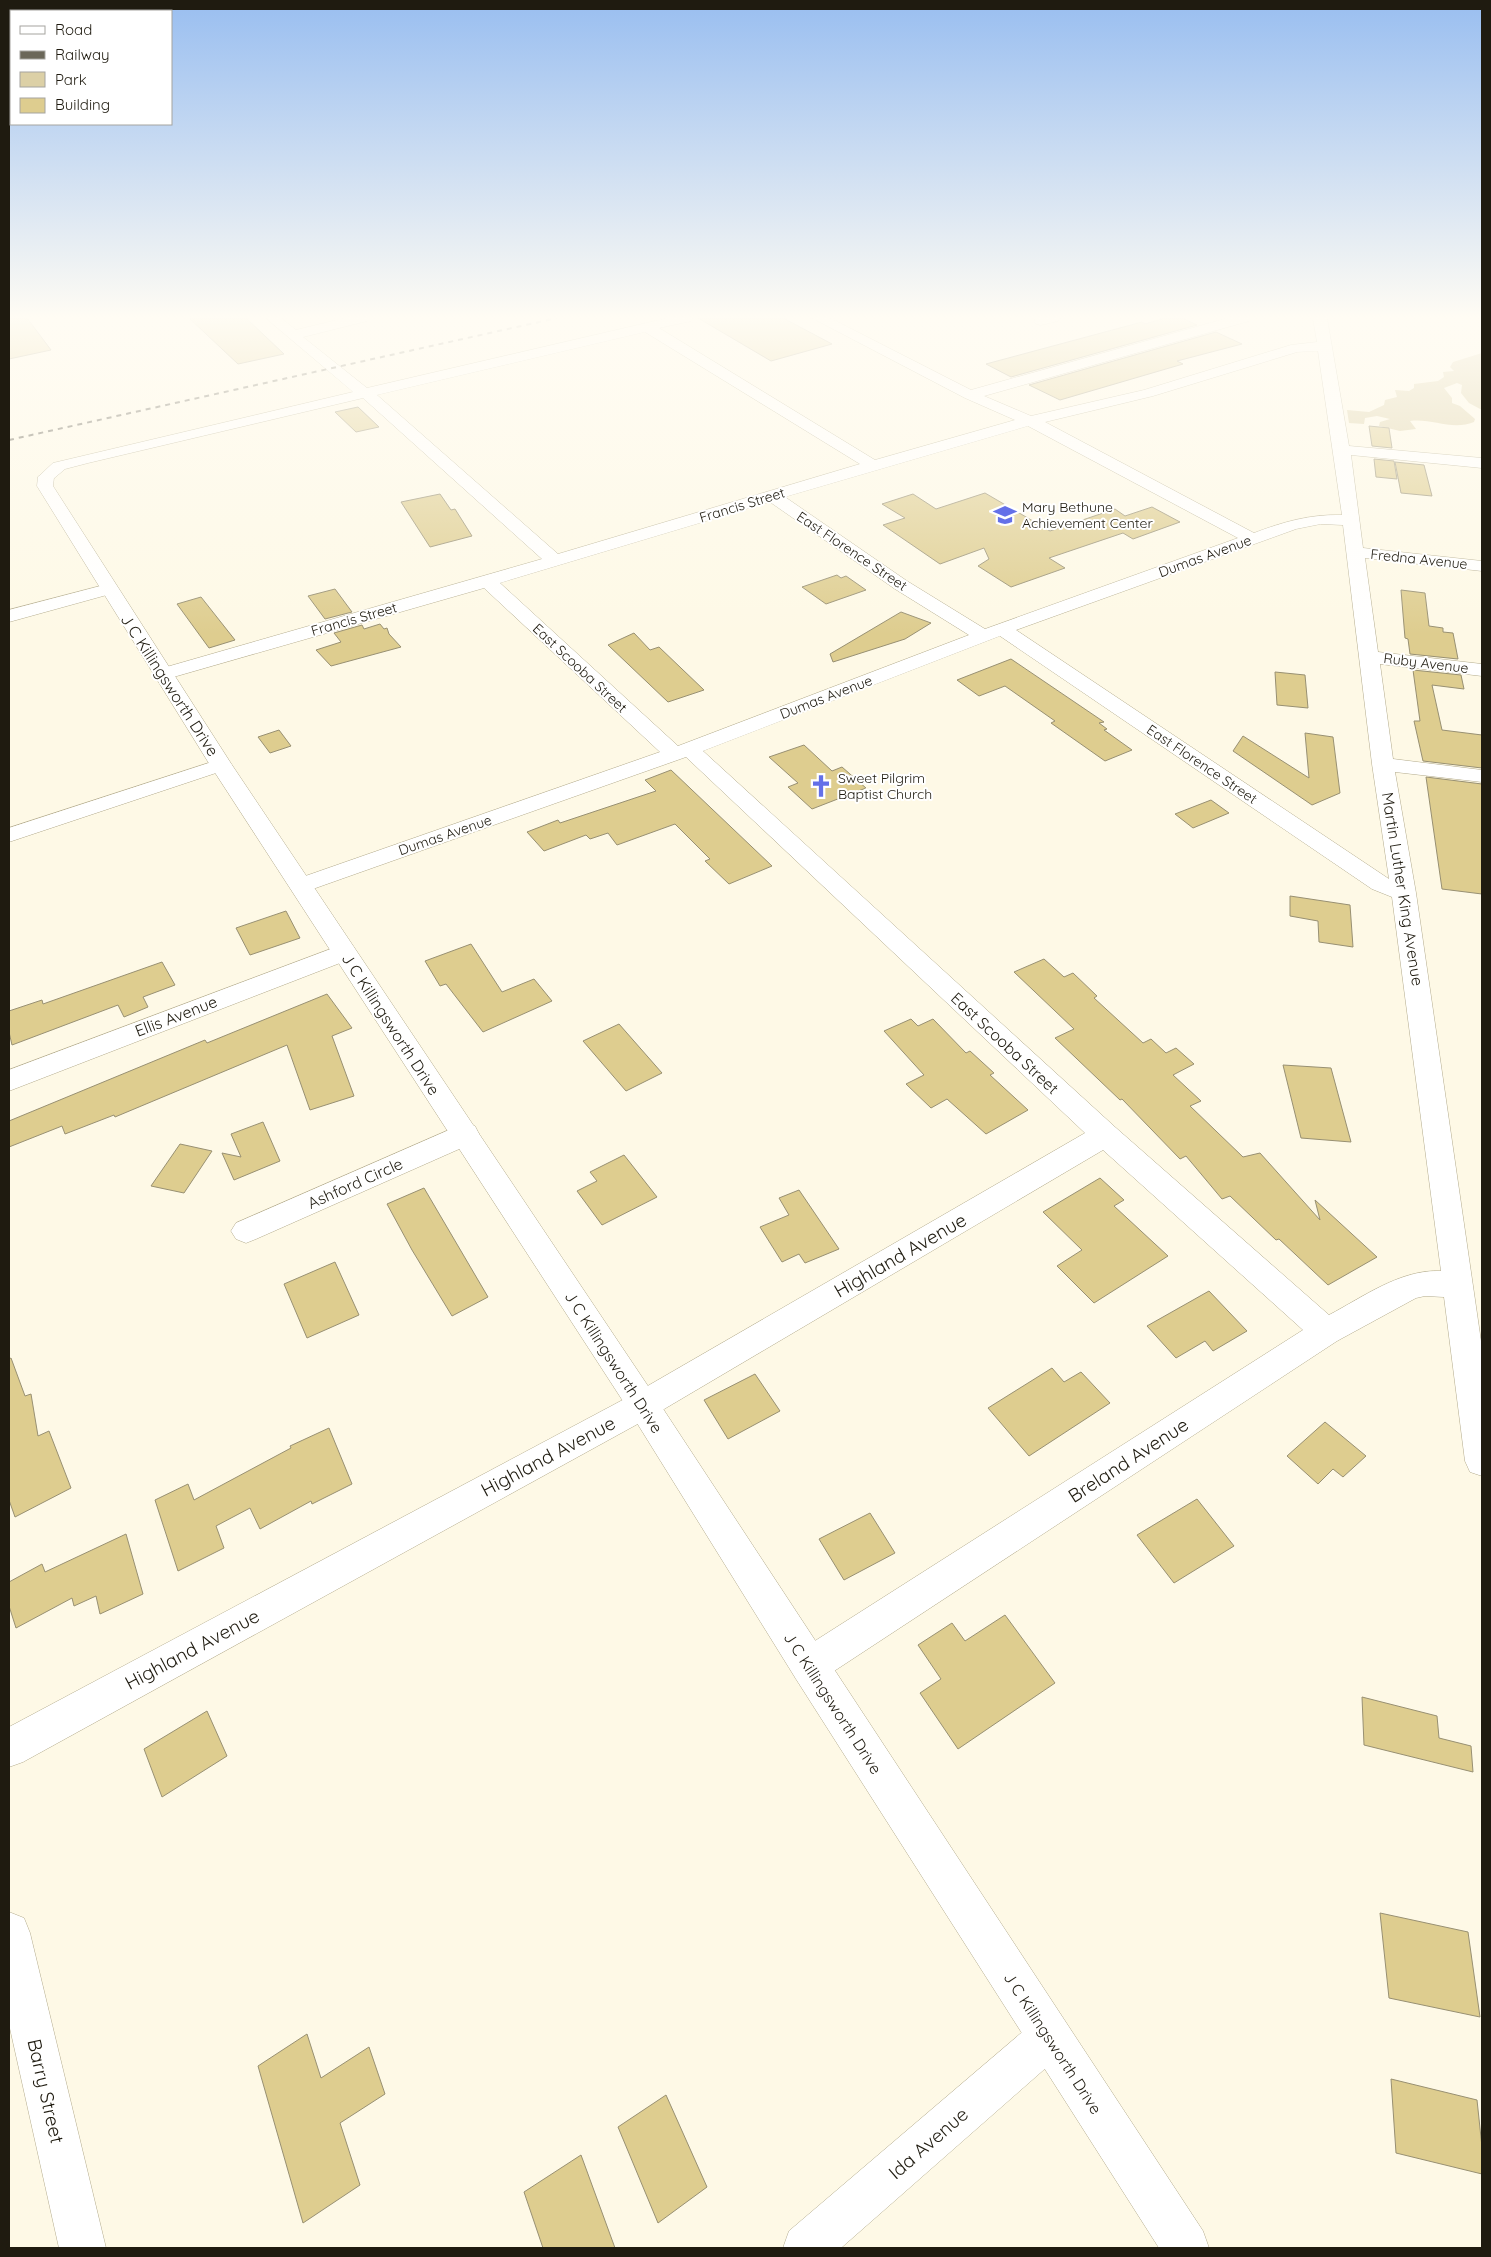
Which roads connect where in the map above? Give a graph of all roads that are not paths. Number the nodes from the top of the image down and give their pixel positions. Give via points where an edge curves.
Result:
1 (237, 423) edge
2 (401, 423) edge
3 (804, 423) edge
4 (1017, 423) edge
5 (1035, 423) edge
6 (1337, 423) edge
7 (1342, 450) junction
8 (1482, 463) edge
9 (872, 465) junction
10 (773, 496) junction
11 (1350, 520) junction
12 (1252, 539) junction
13 (1355, 552) junction
14 (555, 561) junction
15 (1482, 566) edge
16 (486, 581) junction
17 (108, 589) junction
18 (9, 616) edge
19 (993, 633) junction
20 (1371, 657) junction
21 (1482, 670) edge
22 (163, 674) junction
23 (682, 752) junction
24 (1383, 764) junction
25 (221, 765) junction
26 (1482, 776) edge
27 (9, 835) edge
28 (302, 886) junction
29 (1404, 893) junction
30 (344, 952) junction
31 (9, 1081) edge
32 (465, 1134) junction
33 (1105, 1135) junction
34 (246, 1231) dead end
35 (1458, 1285) junction
36 (1326, 1332) junction
37 (643, 1405) junction
38 (1482, 1461) edge
39 (808, 1666) junction
40 (9, 1748) edge
41 (9, 1933) edge
42 (1049, 2037) junction
43 (83, 2248) edge
44 (806, 2248) edge
45 (1186, 2248) edge

1 - 17 street, J C Killingsworth Drive via 59,466 46,477 45,486
2 - 14 street
3 - 9 street
4 - 9 street, Francis Street
5 - 12 street
6 - 7 street, Martin Luther King Avenue
7 - 8 street
7 - 11 street, Martin Luther King Avenue
9 - 10 street, Francis Street
10 - 14 street, Francis Street
10 - 19 street, East Florence Street via 901,584
11 - 12 street, Dumas Avenue via 1304,522
11 - 13 street, Martin Luther King Avenue
12 - 19 street, Dumas Avenue
13 - 15 street, Fredna Avenue
13 - 20 street, Martin Luther King Avenue
14 - 16 street, Francis Street
16 - 22 street, Francis Street
16 - 23 street, East Scooba Street
17 - 18 street
17 - 22 street, J C Killingsworth Drive
19 - 23 street, Dumas Avenue
19 - 29 street, East Florence Street via 1380,884
20 - 21 street, Ruby Avenue
20 - 24 street, Martin Luther King Avenue
22 - 25 street, J C Killingsworth Drive
23 - 28 street, Dumas Avenue
23 - 33 street, East Scooba Street
24 - 26 street
24 - 29 street, Martin Luther King Avenue
25 - 27 street
25 - 28 street, J C Killingsworth Drive
28 - 30 street, J C Killingsworth Drive
29 - 35 street, Martin Luther King Avenue
30 - 31 street, Ellis Avenue
30 - 32 street, J C Killingsworth Drive
32 - 34 street, Ashford Circle
32 - 37 street, J C Killingsworth Drive
33 - 36 street, East Scooba Street
33 - 37 street, Highland Avenue
35 - 36 street, Breland Avenue via 1425,1283 1408,1288
35 - 38 street, Martin Luther King Avenue
36 - 39 street, Breland Avenue
37 - 39 street, J C Killingsworth Drive
37 - 40 street, Highland Avenue
39 - 42 street, J C Killingsworth Drive
41 - 43 street, Barry Street
42 - 44 street, Ida Avenue
42 - 45 street, J C Killingsworth Drive

